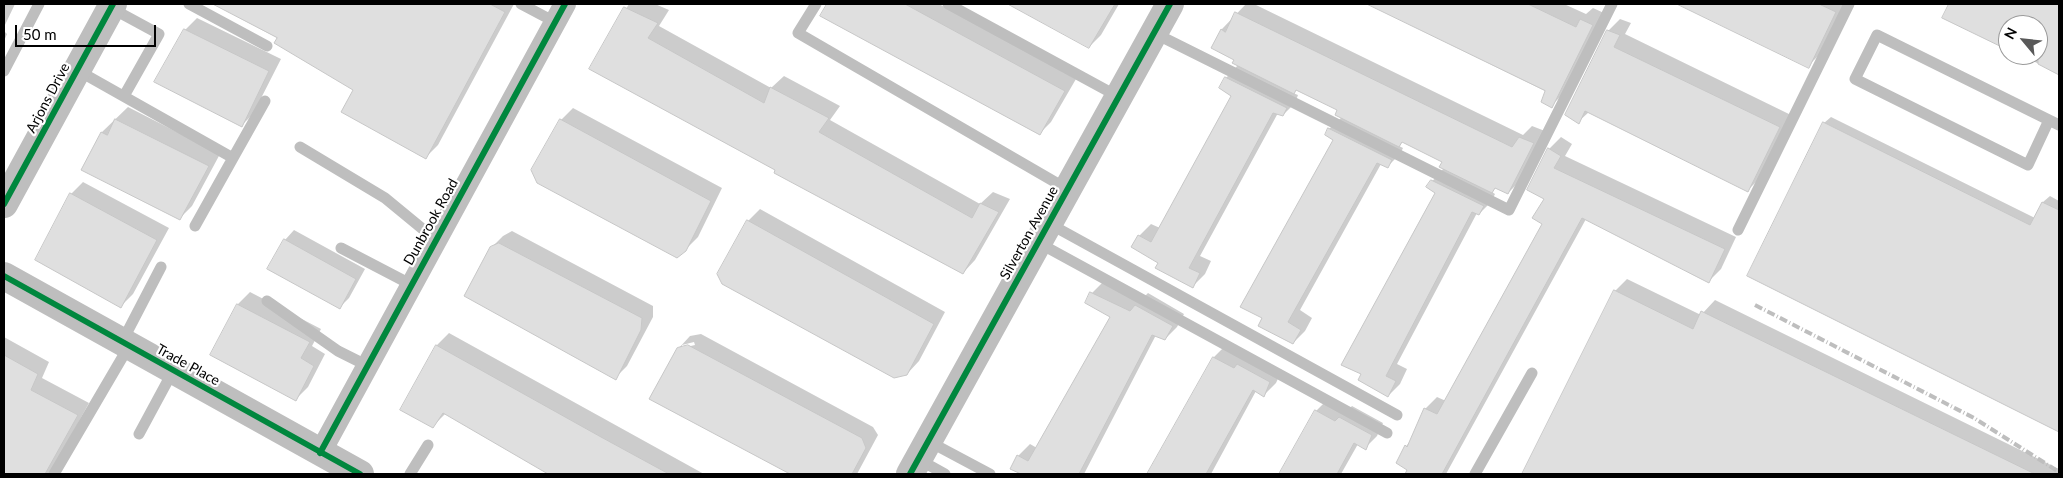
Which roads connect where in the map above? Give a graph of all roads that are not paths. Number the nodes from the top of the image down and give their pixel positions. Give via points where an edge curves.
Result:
1 (39, 4) edge
2 (189, 4) edge
3 (521, 4) edge
4 (816, 4) edge
5 (948, 4) edge
6 (1170, 4) edge
7 (1612, 4) edge
8 (1849, 4) edge
9 (112, 6) edge
10 (560, 13) edge
11 (1154, 33) junction
12 (267, 46) dead end
13 (77, 70) junction
14 (4, 71) edge
15 (124, 96) junction
16 (1119, 97) junction
17 (265, 102) dead end
18 (2054, 123) edge
19 (300, 147) dead end
20 (233, 158) junction
21 (1068, 190) junction
22 (4, 204) edge
23 (195, 226) dead end
24 (1738, 230) dead end
25 (1043, 233) junction
26 (436, 240) junction
27 (341, 248) dead end
28 (161, 267) dead end
29 (4, 276) edge
30 (412, 285) junction
31 (267, 301) dead end
32 (125, 344) junction
33 (368, 366) junction
34 (173, 371) junction
35 (1532, 373) dead end
36 (1397, 415) dead end
37 (1387, 433) dead end
38 (139, 434) dead end
39 (428, 446) dead end
40 (919, 458) edge
41 (329, 461) junction
42 (54, 474) edge
43 (360, 474) edge
44 (410, 474) edge
45 (945, 474) edge
46 (990, 474) edge
47 (1475, 474) edge

1 - 14 lane
2 - 12 lane
3 - 10 lane
4 - 21 lane via 798,33
5 - 16 lane
6 - 11 street, Silverton Avenue
7 - 11 lane via 1509,210
8 - 24 lane
9 - 13 street, Arjons Drive
9 - 15 lane via 159,34
10 - 26 street, Dunbrook Road
11 - 16 street, Silverton Avenue
13 - 15 lane
13 - 22 street, Arjons Drive
15 - 20 lane
16 - 21 street, Silverton Avenue
17 - 20 lane
18 - 18 lane via 1877,34 1854,79 2028,165
19 - 26 lane via 385,198
20 - 23 lane
21 - 25 street, Silverton Avenue
25 - 36 lane
25 - 37 lane
25 - 40 street, Silverton Avenue
26 - 30 street, Dunbrook Road
27 - 30 lane
28 - 32 lane
29 - 32 street, Trade Place
30 - 33 street, Dunbrook Road
31 - 33 lane via 338,351
32 - 34 street, Trade Place
32 - 42 lane
33 - 41 street, Dunbrook Road
34 - 38 lane
34 - 41 street, Trade Place
35 - 47 lane
39 - 44 lane
40 - 45 lane
40 - 46 lane
41 - 43 street, Trade Place

